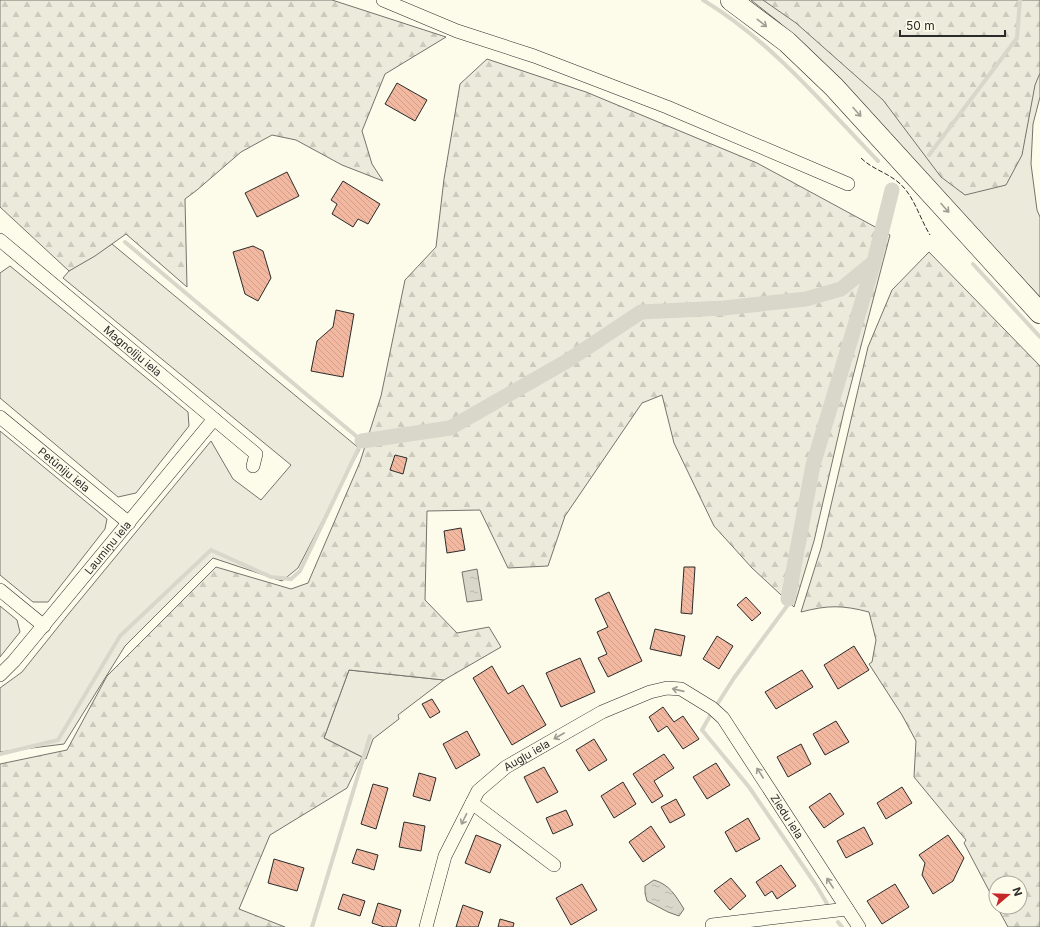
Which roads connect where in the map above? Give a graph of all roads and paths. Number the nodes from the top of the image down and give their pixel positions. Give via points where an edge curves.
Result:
1 (383, 0) edge
2 (731, 0) edge
3 (848, 184) dead end
4 (0, 240) edge
5 (1040, 313) edge
6 (0, 417) edge
7 (214, 419) junction
8 (253, 466) dead end
9 (129, 523) junction
10 (0, 590) edge
11 (44, 626) junction
12 (0, 675) edge
13 (712, 708) joint
14 (472, 803) junction
15 (554, 865) dead end
16 (847, 909) junction
17 (712, 925) dead end
18 (426, 927) edge
19 (859, 927) edge

1 - 3 street via 457,31 534,56 667,107
2 -> 5 highway via 787,42 834,87
4 - 7 street, Magnoliju iela
6 - 9 street, Petūniju iela
7 - 8 street, Magnoliju iela via 256,454
7 - 9 street, Laumiņu iela
9 - 11 street, Laumiņu iela
10 - 11 street
11 - 12 street, Laumiņu iela
13 -> 14 street, Augļu iela via 682,689 667,688 650,692 602,712 506,767 478,791
16 -> 13 street, Ziedu iela via 742,745 723,718
14 - 15 street
14 -> 18 street, Augļu iela via 445,856
16 - 17 street
16 - 19 street, Ziedu iela

